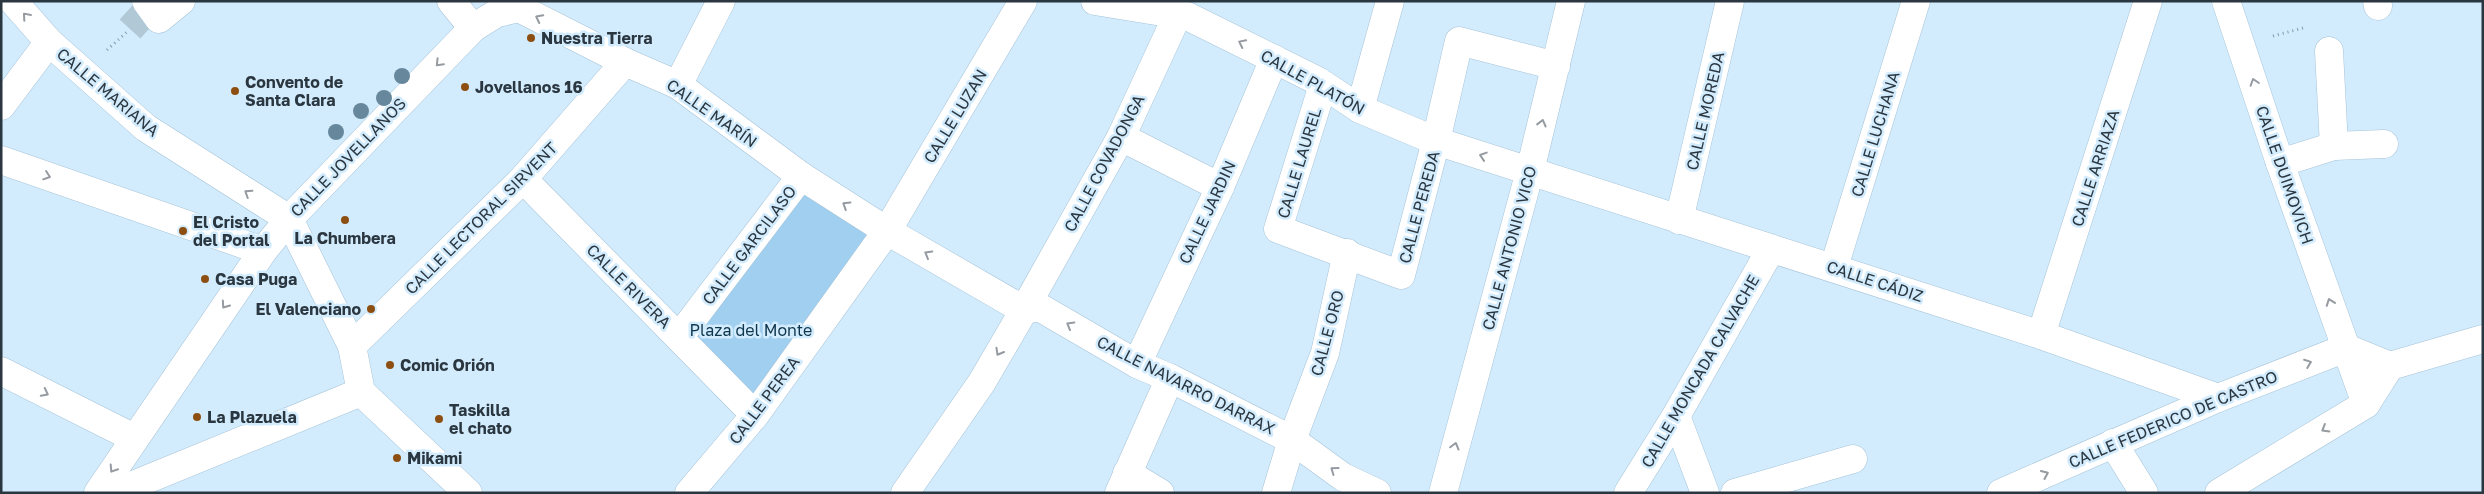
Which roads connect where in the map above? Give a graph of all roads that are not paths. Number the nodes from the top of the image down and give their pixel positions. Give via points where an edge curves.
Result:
1 (13, 1) edge
2 (146, 1) edge
3 (181, 1) edge
4 (451, 1) edge
5 (721, 1) edge
6 (1023, 1) edge
7 (1096, 1) edge
8 (1390, 1) edge
9 (1571, 1) edge
10 (1730, 1) edge
11 (1916, 1) edge
12 (2148, 1) edge
13 (2226, 1) edge
14 (1178, 14) junction
15 (473, 28) junction
16 (49, 42) junction
17 (2329, 51) dead end
18 (1274, 59) junction
19 (625, 62) junction
20 (1556, 66) junction
21 (678, 85) junction
22 (1324, 85) junction
23 (1, 106) edge
24 (1360, 109) junction
25 (1121, 137) junction
26 (1436, 140) junction
27 (2384, 144) dead end
28 (2334, 146) junction
29 (1, 160) edge
30 (2280, 163) junction
31 (1530, 171) junction
32 (801, 176) junction
33 (524, 179) junction
34 (1220, 188) junction
35 (289, 219) junction
36 (1679, 220) junction
37 (887, 231) junction
38 (1771, 250) junction
39 (262, 251) junction
40 (1347, 254) junction
41 (1834, 268) junction
42 (1024, 310) junction
43 (2041, 335) junction
44 (679, 337) junction
45 (2483, 339) edge
46 (352, 346) junction
47 (2346, 348) junction
48 (1136, 364) junction
49 (2390, 366) junction
50 (1, 371) edge
51 (1170, 378) junction
52 (361, 392) junction
53 (2218, 398) junction
54 (2366, 404) junction
55 (755, 415) junction
56 (1676, 416) junction
57 (134, 438) junction
58 (1292, 440) junction
59 (2113, 443) junction
60 (1853, 459) dead end
61 (1123, 483) edge
62 (98, 493) edge
63 (114, 493) edge
64 (468, 493) edge
65 (689, 493) edge
66 (905, 493) edge
67 (1160, 493) edge
68 (1276, 493) edge
69 (1377, 493) edge
70 (1443, 493) edge
71 (1628, 493) edge
72 (1705, 493) edge
73 (1735, 493) edge
74 (2001, 493) edge
75 (2144, 493) edge
76 (2219, 493) edge

16 -> 1 street, CALLE MARIANA
2 - 3 street via 160,19
4 - 15 street
5 - 21 street
6 - 37 street, CALLE LUZAN
7 - 14 street, CALLE PLATÓN
8 - 24 street
9 - 20 street, CALLE ANTONIO VICO
10 - 36 street, CALLE MOREDA
11 - 41 street, CALLE LUCHANA
12 - 43 street, CALLE ARRIAZA
30 -> 13 street, CALLE DUIMOVICH
18 -> 14 street, CALLE PLATÓN
14 - 25 street, CALLE COVADONGA
19 -> 15 street, CALLE MARÍN via 519,8 497,13
15 -> 35 street, CALLE JOVELLANOS
16 - 23 street
35 -> 16 street, CALLE MARIANA via 146,128
17 - 28 street
18 - 22 street, CALLE PLATÓN
18 - 34 street, CALLE JARDIN
19 - 21 street, CALLE MARÍN
19 - 33 street, CALLE LECTORAL SIRVENT
20 - 26 street via 1459,41
31 -> 20 street, CALLE ANTONIO VICO
21 - 32 street, CALLE MARÍN
22 - 24 street, CALLE PLATÓN
22 - 40 street, CALLE LAUREL via 1278,229
24 - 26 street, CALLE PLATÓN
25 - 34 street
25 - 42 street, CALLE COVADONGA
31 -> 26 street, CALLE PLATÓN
26 - 40 street, CALLE PEREDA via 1401,275
27 - 28 street
28 - 30 street
29 -> 39 street
47 -> 30 street, CALLE DUIMOVICH
31 - 36 street, CALLE CÁDIZ
70 -> 31 street, CALLE ANTONIO VICO
37 -> 32 street, CALLE MARÍN
32 - 44 street, CALLE GARCILASO
33 - 44 street, CALLE RIVERA
33 - 46 street, CALLE LECTORAL SIRVENT
34 - 48 street, CALLE JARDIN
35 - 39 street, CALLE JOVELLANOS
35 - 46 street
36 - 38 street, CALLE CÁDIZ
42 -> 37 street, CALLE NAVARRO DARRAX
37 - 55 street, CALLE PEREA
38 - 41 street, CALLE CÁDIZ
38 - 56 street, CALLE MONCADA CALVACHE
39 -> 57 street, CALLE JOVELLANOS
40 - 58 street, CALLE ORO via 1326,353
41 - 43 street, CALLE CÁDIZ
48 -> 42 street, CALLE NAVARRO DARRAX via 1039,307
42 -> 66 street, CALLE COVADONGA via 982,382
43 - 53 street, CALLE CÁDIZ
44 - 55 street, CALLE RIVERA
45 - 49 street
46 - 52 street
47 - 49 street
53 -> 47 street, CALLE FEDERICO DE CASTRO
47 - 54 street, CALLE DUIMOVICH
48 - 51 street, CALLE NAVARRO DARRAX
49 - 54 street
50 -> 57 street
51 - 58 street, CALLE NAVARRO DARRAX
51 - 61 street
52 - 63 street
52 - 64 street
53 - 59 street, CALLE FEDERICO DE CASTRO
54 -> 76 street
55 - 65 street, CALLE PEREA
56 - 71 street, CALLE MONCADA CALVACHE
56 - 72 street
57 -> 62 street, CALLE JOVELLANOS
58 - 68 street, CALLE ORO
69 -> 58 street, CALLE NAVARRO DARRAX via 1343,477
74 -> 59 street, CALLE FEDERICO DE CASTRO
59 - 75 street
60 - 73 street
61 - 67 street

